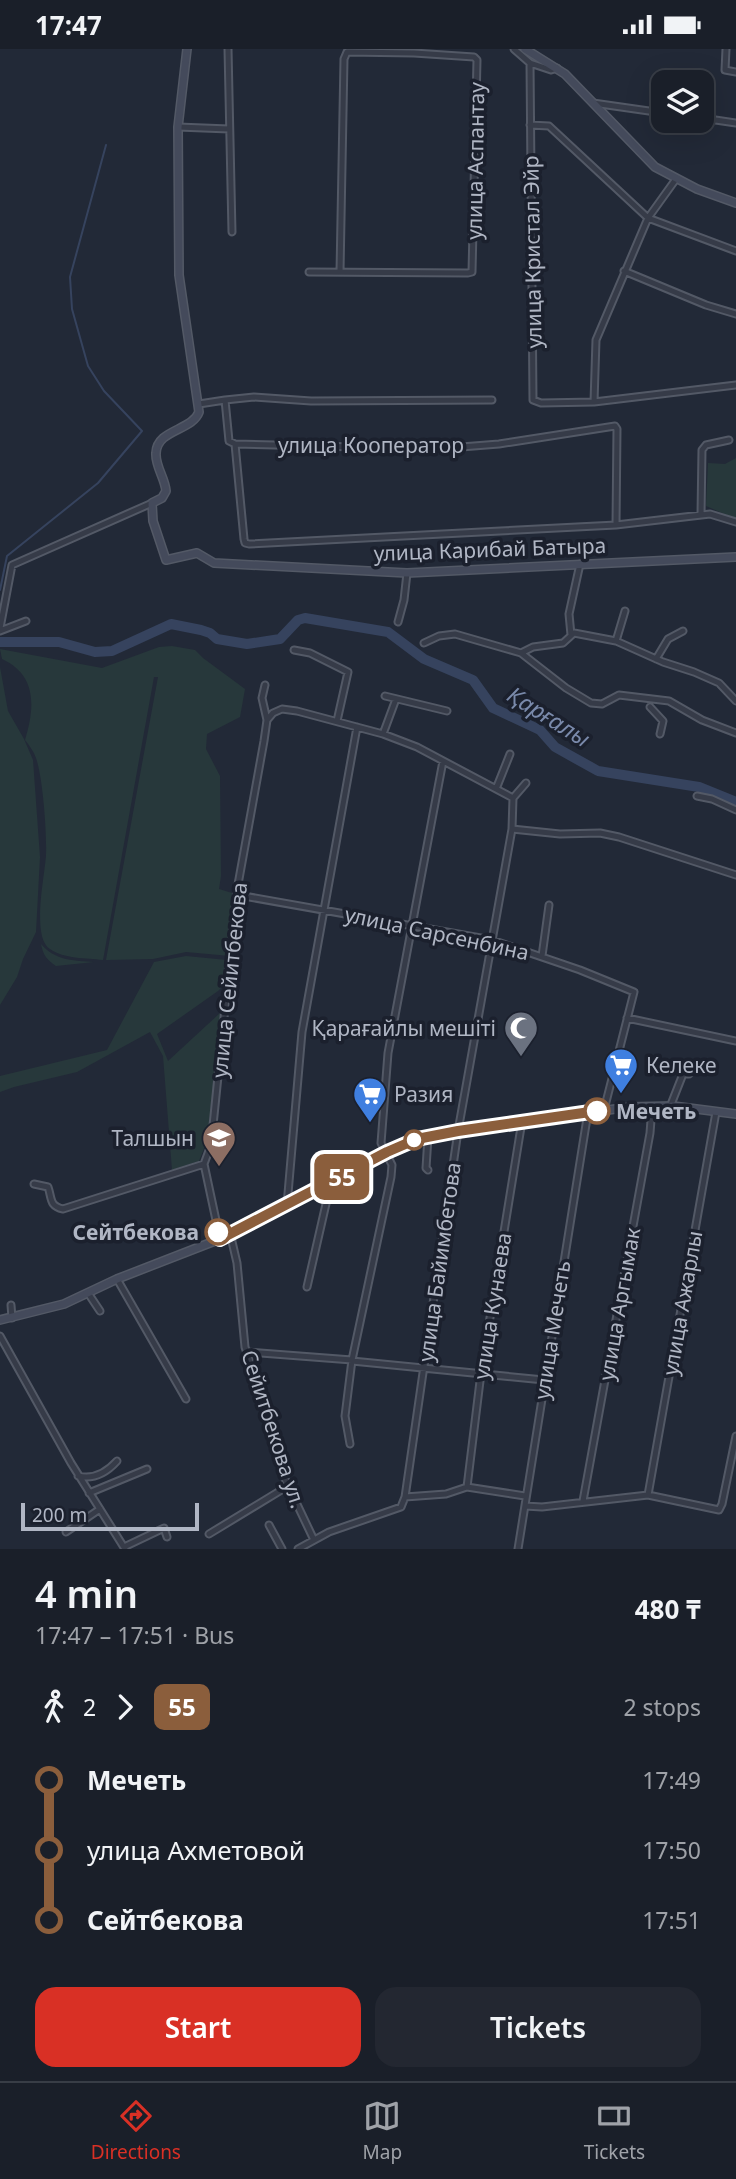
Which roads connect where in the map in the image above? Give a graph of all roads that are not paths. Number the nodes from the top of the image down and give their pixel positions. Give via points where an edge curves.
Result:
1 (187, 49) edge
2 (228, 49) edge
3 (514, 49) edge
4 (525, 49) edge
5 (726, 49) edge
6 (402, 51) edge
7 (417, 51) edge
8 (530, 63) junction
9 (557, 68) junction
10 (736, 72) edge
11 (593, 103) junction
12 (651, 111) edge
13 (714, 120) edge
14 (736, 124) edge
15 (530, 125) junction
16 (178, 127) junction
17 (229, 129) junction
18 (676, 179) junction
19 (736, 203) edge
20 (648, 218) junction
21 (232, 232) dead end
22 (736, 251) edge
23 (624, 271) junction
24 (309, 272) dead end
25 (340, 272) junction
26 (736, 314) edge
27 (736, 385) edge
28 (225, 400) junction
29 (492, 400) dead end
30 (594, 402) junction
31 (199, 404) junction
32 (729, 440) dead end
33 (235, 444) junction
34 (152, 503) junction
35 (701, 515) junction
36 (736, 522) edge
37 (616, 525) junction
38 (736, 557) edge
39 (580, 564) junction
40 (407, 573) junction
41 (625, 611) dead end
42 (26, 621) dead end
43 (398, 622) dead end
44 (0, 629) edge
45 (683, 631) dead end
46 (571, 635) junction
47 (616, 641) junction
48 (424, 643) dead end
49 (294, 650) dead end
50 (521, 653) junction
51 (656, 659) junction
52 (265, 685) dead end
53 (385, 696) dead end
54 (396, 699) junction
55 (653, 699) junction
56 (736, 701) edge
57 (447, 711) dead end
58 (267, 720) junction
59 (337, 721) junction
60 (357, 727) junction
61 (736, 733) edge
62 (383, 734) junction
63 (660, 734) dead end
64 (510, 754) dead end
65 (443, 761) junction
66 (526, 783) dead end
67 (496, 789) junction
68 (697, 796) dead end
69 (513, 797) junction
70 (736, 810) edge
71 (512, 829) junction
72 (736, 874) edge
73 (238, 895) junction
74 (550, 905) dead end
75 (325, 909) junction
76 (412, 924) junction
77 (492, 940) junction
78 (542, 956) junction
79 (627, 1018) junction
80 (736, 1041) edge
81 (689, 1074) dead end
82 (652, 1107) junction
83 (670, 1107) junction
84 (604, 1110) junction
85 (588, 1112) junction
86 (716, 1112) junction
87 (736, 1114) edge
88 (522, 1121) junction
89 (458, 1131) junction
90 (428, 1137) junction
91 (387, 1152) junction
92 (204, 1164) junction
93 (428, 1170) dead end
94 (331, 1182) junction
95 (34, 1184) dead end
96 (287, 1205) junction
97 (230, 1233) junction
98 (220, 1239) junction
99 (117, 1279) junction
100 (307, 1287) dead end
101 (88, 1293) junction
102 (11, 1305) dead end
103 (100, 1311) dead end
104 (12, 1318) junction
105 (0, 1320) edge
106 (0, 1336) edge
107 (247, 1352) junction
108 (352, 1361) junction
109 (423, 1367) junction
110 (481, 1373) junction
111 (544, 1380) junction
112 (186, 1399) dead end
113 (736, 1436) edge
114 (350, 1444) dead end
115 (117, 1461) dead end
116 (147, 1469) dead end
117 (78, 1476) junction
118 (288, 1486) junction
119 (465, 1489) junction
120 (89, 1493) junction
121 (648, 1495) junction
122 (525, 1496) junction
123 (405, 1497) junction
124 (583, 1501) junction
125 (525, 1506) junction
126 (100, 1509) junction
127 (269, 1525) dead end
128 (66, 1532) dead end
129 (209, 1534) dead end
130 (167, 1537) dead end
131 (314, 1540) junction
132 (124, 1548) edge
133 (282, 1549) edge
134 (298, 1549) edge
135 (518, 1549) edge

1 - 16 street
2 - 17 street
3 - 8 street
4 - 9 street
5 - 10 street via 725,69
6 - 7 street, улица Аспантау
6 - 25 street, улица Аспантау via 353,51 344,59
7 - 25 street, улица Аспантау via 469,55 477,60 472,272
8 - 9 street
8 - 15 street, улица Кристал Эйр
9 - 11 street
11 - 12 street
11 - 18 street via 637,151
13 - 14 street
15 - 20 street via 549,126
15 - 30 street, улица Кристал Эйр via 531,396 541,403
16 - 17 street
16 - 31 street via 179,275
17 - 21 street
18 - 19 street
18 - 20 street
20 - 22 street
20 - 23 street
23 - 26 street
23 - 30 street via 596,339
24 - 25 street, улица Аспантау
27 - 30 street, улица Кристал Эйр
28 - 29 street
28 - 31 street
28 - 33 street via 229,441
31 - 34 street via 197,417 164,437 156,448 166,491
32 - 35 street via 702,450
33 - 37 street via 244,539 249,544
33 - 37 street, улица Кооператор via 436,449 615,426
34 - 40 street, улица Карибай Батыра via 166,560 197,553 214,563
34 - 44 street via 19,560 10,569
35 - 36 street
35 - 37 street
38 - 39 street, улица Карибай Батыра
39 - 40 street, улица Карибай Батыра
39 - 46 street via 570,604
40 - 43 street
41 - 47 street
42 - 44 street
45 - 51 street via 668,639
46 - 47 street
46 - 50 street via 563,643
47 - 51 street
48 - 50 street via 455,635
49 - 59 street via 310,653 348,673
50 - 55 street via 592,703 602,704 619,695
51 - 56 street via 719,683
52 - 58 street, улица Сейитбекова via 262,698
53 - 54 street
54 - 57 street
54 - 62 street
55 - 61 street via 669,701
55 - 63 street via 649,708 663,721
58 - 59 street via 282,709
58 - 73 street, улица Сейитбекова
59 - 60 street
60 - 62 street
60 - 75 street
62 - 65 street
64 - 67 street
65 - 67 street
65 - 76 street
66 - 69 street
67 - 69 street
68 - 70 street
69 - 71 street, улица Байимбетова
71 - 72 street via 600,833
71 - 77 street, улица Байимбетова
73 - 75 street, улица Сарсенбина
73 - 92 street, улица Сейитбекова via 211,1145
74 - 78 street
75 - 76 street, улица Сарсенбина
75 - 96 street via 302,1032
76 - 77 street, улица Сарсенбина
76 - 91 street via 388,1053 381,1143
77 - 78 street, улица Сарсенбина
77 - 89 street, улица Байимбетова
78 - 79 street, улица Сарсенбина via 634,992
79 - 80 street
79 - 84 street, улица Сарсенбина
81 - 83 street via 683,1074
82 - 83 street
82 - 84 street
82 - 124 street, улица Аргымак
83 - 86 street
84 - 85 street
85 - 88 street
85 - 111 street, улица Мечеть
86 - 87 street
86 - 121 street, улица Ажарлы
88 - 89 street
88 - 110 street, улица Кунаева
89 - 90 street
89 - 109 street, улица Байимбетова
90 - 91 street
90 - 93 street
91 - 94 street
91 - 108 street via 391,1177
92 - 95 street via 63,1209 51,1203 48,1187
92 - 98 street, улица Сейитбекова
94 - 96 street
94 - 100 street
96 - 97 street
97 - 98 street
97 - 107 street, Сейитбекова ул.
98 - 99 street
99 - 101 street
99 - 112 street
101 - 103 street
101 - 104 street
102 - 104 street
104 - 105 street
106 - 117 street
107 - 108 street
107 - 118 street, Сейитбекова ул.
108 - 109 street
108 - 114 street via 345,1416
109 - 110 street
109 - 123 street, улица Байимбетова
110 - 111 street
110 - 119 street, улица Кунаева
111 - 122 street, улица Мечеть
113 - 121 street via 719,1510
115 - 117 street via 94,1477
116 - 120 street
117 - 120 street
118 - 129 street
118 - 131 street, Сейитбекова ул.
119 - 122 street
119 - 123 street
120 - 126 street
121 - 124 street
122 - 125 street, улица Мечеть
123 - 131 street via 401,1507
124 - 125 street
125 - 135 street, улица Мечеть
126 - 128 street
126 - 132 street
127 - 133 street
130 - 132 street via 163,1528
131 - 134 street

